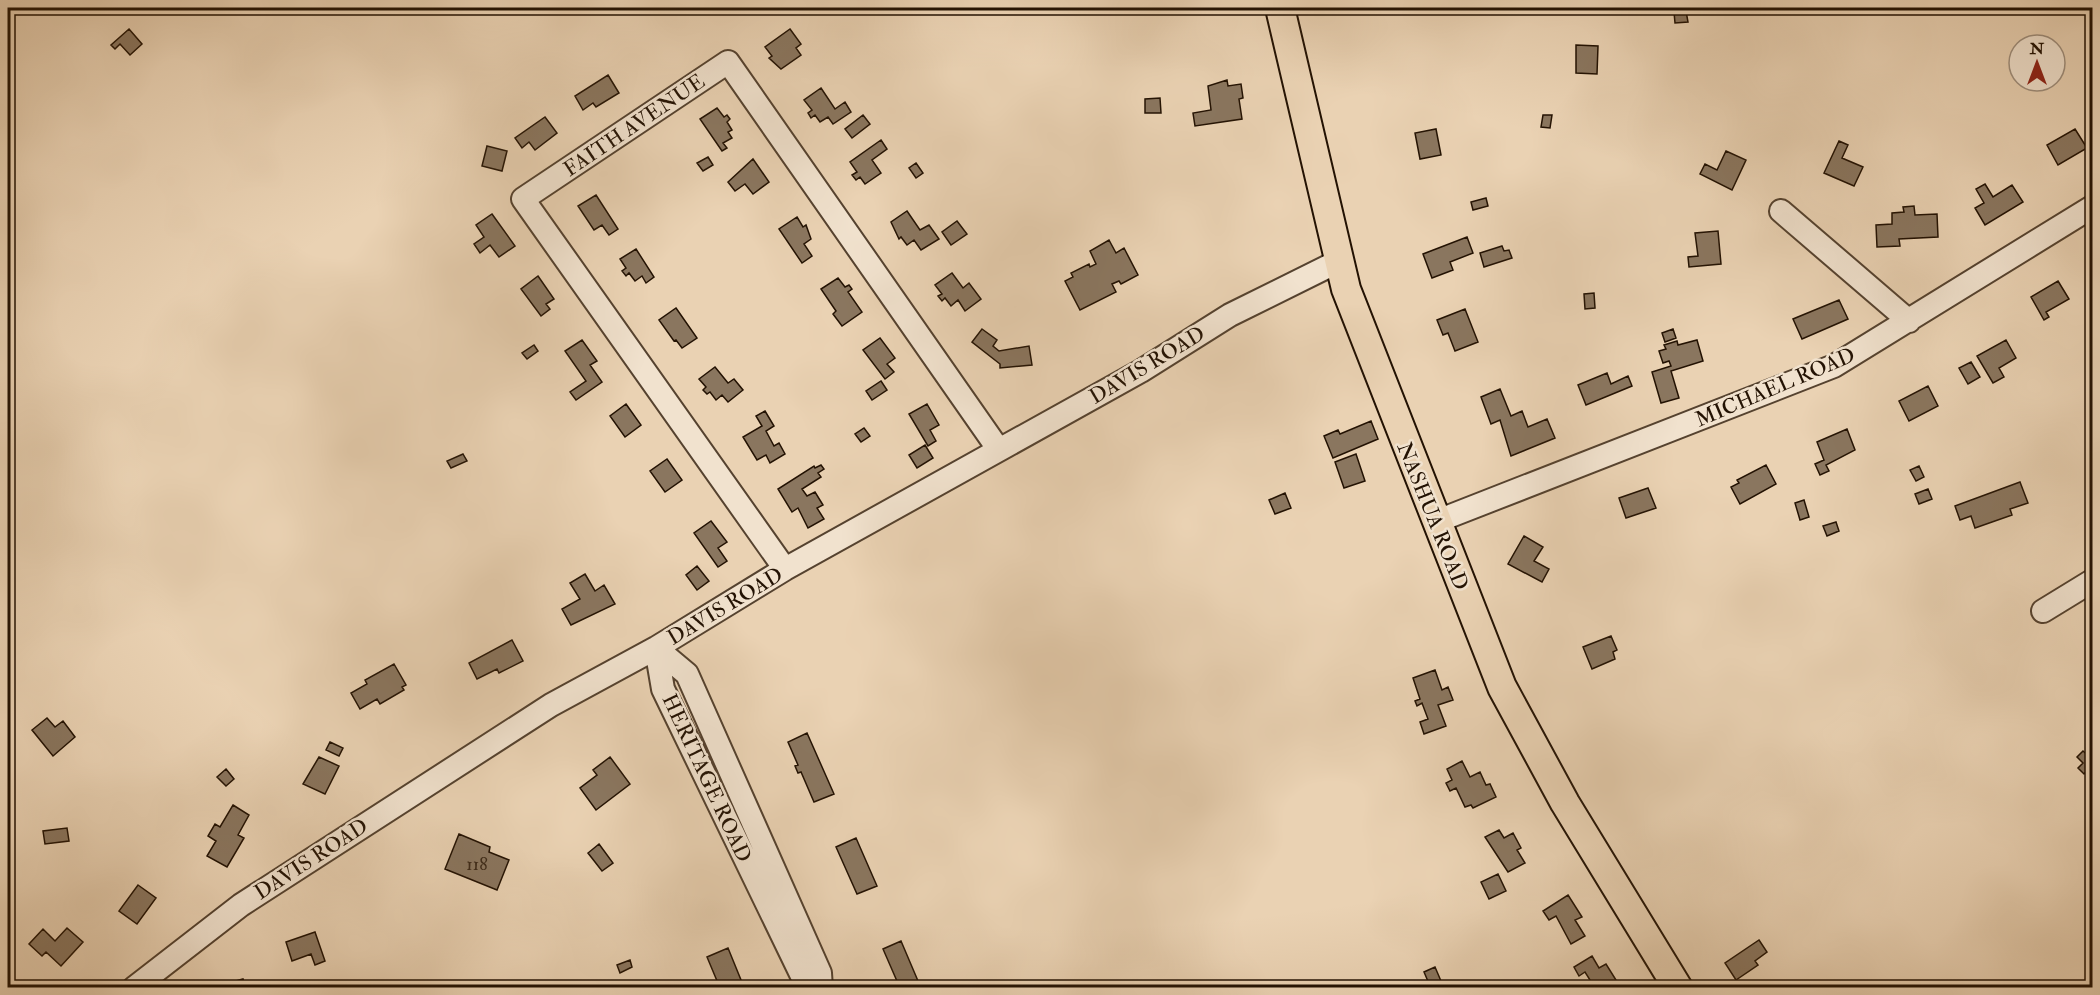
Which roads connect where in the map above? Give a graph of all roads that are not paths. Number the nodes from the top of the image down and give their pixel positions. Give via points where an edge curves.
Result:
1 (1280, 8) edge
2 (2092, 207) edge
3 (1781, 211) dead end
4 (1339, 261) junction
5 (1909, 321) junction
6 (999, 450) junction
7 (1435, 522) junction
8 (785, 569) junction
9 (2092, 581) edge
10 (2043, 611) dead end
11 (656, 648) junction
12 (749, 815) junction
13 (729, 824) junction
14 (783, 914) junction
15 (134, 987) edge
16 (811, 987) edge
17 (821, 987) edge
18 (1678, 987) edge

1 - 4 main road, NASHUA ROAD
2 - 5 street, MICHAEL ROAD
3 - 5 street
4 - 6 street, DAVIS ROAD via 1230,315 1141,371
4 - 7 main road, NASHUA ROAD via 1346,289
5 - 7 street, MICHAEL ROAD via 1816,375
6 - 8 street, DAVIS ROAD
6 - 8 street, FAITH AVENUE via 728,62 523,199
7 - 18 main road, NASHUA ROAD via 1502,687 1565,803
8 - 11 street, DAVIS ROAD
9 - 10 street
11 - 12 street, HERITAGE ROAD via 687,674
11 - 13 street, HERITAGE ROAD via 663,689
11 - 15 street, DAVIS ROAD via 551,705 337,842 241,905
12 - 13 street
12 - 14 street, HERITAGE ROAD
13 - 14 street, HERITAGE ROAD
14 - 16 street, HERITAGE ROAD via 803,978
14 - 17 street, HERITAGE ROAD via 820,973

